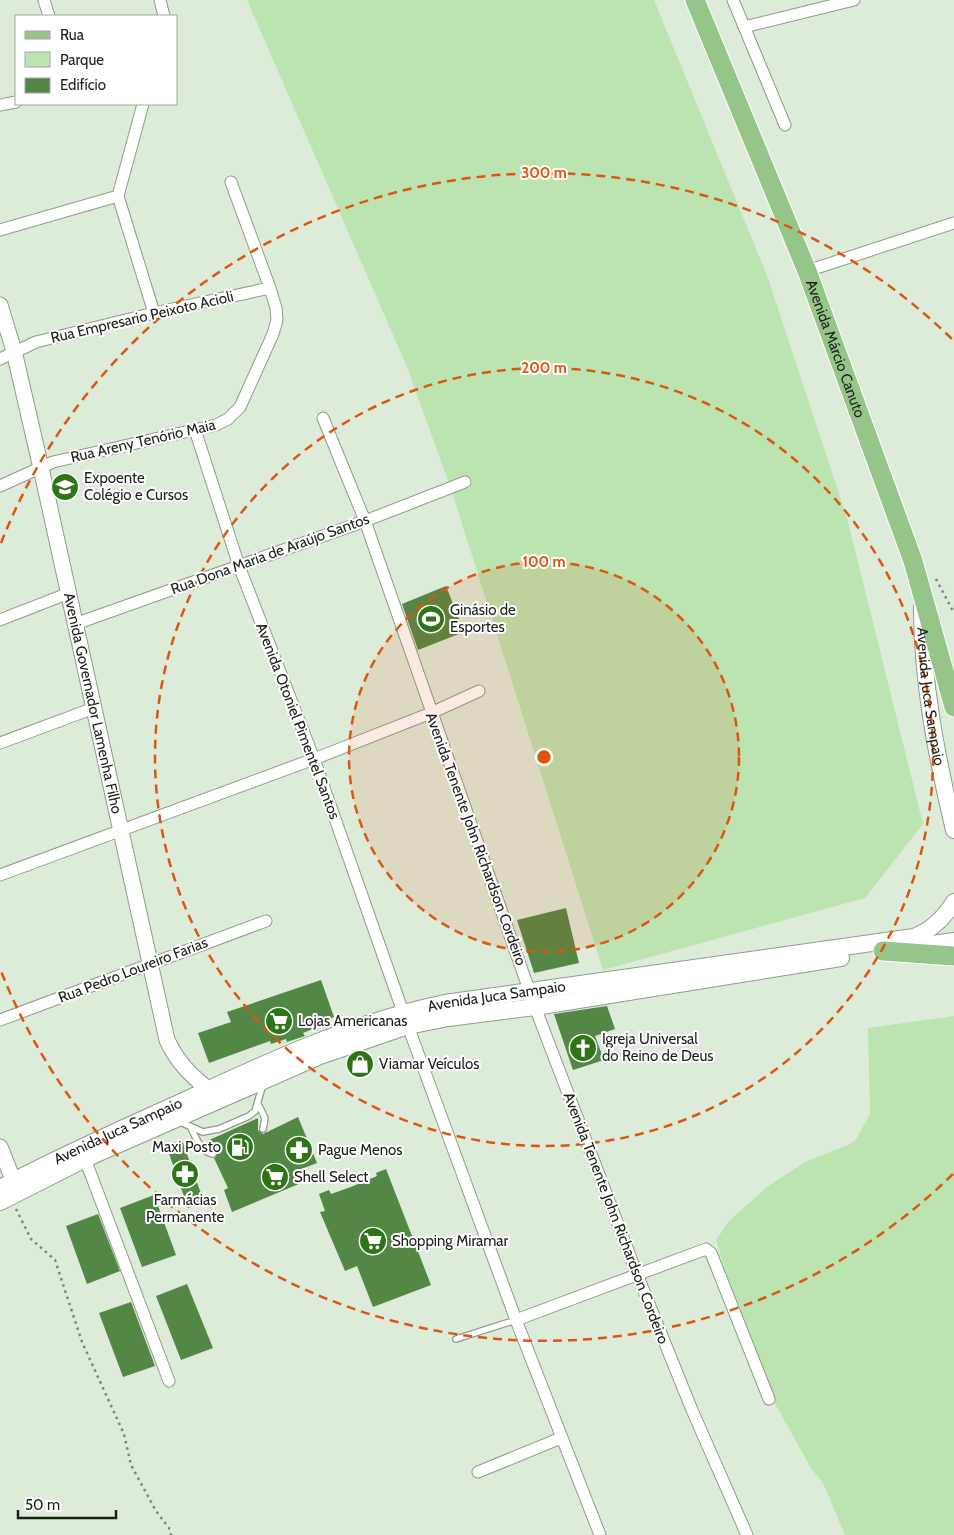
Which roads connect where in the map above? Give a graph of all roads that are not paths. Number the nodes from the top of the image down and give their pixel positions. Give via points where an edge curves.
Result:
1 (44, 0) edge
2 (160, 0) edge
3 (695, 0) edge
4 (733, 0) edge
5 (854, 0) edge
6 (49, 15) edge
7 (164, 15) edge
8 (744, 27) junction
9 (15, 102) edge
10 (0, 105) edge
11 (143, 105) edge
12 (785, 125) dead end
13 (231, 182) dead end
14 (118, 196) junction
15 (954, 223) edge
16 (0, 230) edge
17 (808, 271) junction
18 (270, 288) junction
19 (0, 305) edge
20 (154, 313) junction
21 (14, 351) junction
22 (0, 359) edge
23 (323, 418) dead end
24 (195, 430) junction
25 (41, 468) junction
26 (465, 482) dead end
27 (0, 486) edge
28 (365, 521) junction
29 (913, 560) junction
30 (239, 566) junction
31 (922, 590) junction
32 (69, 593) junction
33 (0, 620) edge
34 (75, 624) junction
35 (954, 654) edge
36 (480, 691) dead end
37 (954, 707) edge
38 (94, 708) junction
39 (431, 713) junction
40 (0, 743) edge
41 (314, 758) junction
42 (122, 830) junction
43 (954, 830) edge
44 (0, 875) edge
45 (954, 902) edge
46 (266, 921) dead end
47 (954, 941) edge
48 (883, 952) junction
49 (954, 956) edge
50 (150, 964) junction
51 (533, 999) junction
52 (405, 1019) junction
53 (0, 1020) edge
54 (264, 1082) junction
55 (208, 1089) junction
56 (258, 1104) junction
57 (176, 1120) junction
58 (191, 1128) junction
59 (263, 1129) dead end
60 (0, 1147) edge
61 (213, 1154) dead end
62 (85, 1159) junction
63 (8, 1192) edge
64 (637, 1274) junction
65 (516, 1320) junction
66 (456, 1339) dead end
67 (169, 1381) dead end
68 (768, 1399) dead end
69 (561, 1438) junction
70 (478, 1472) dead end
71 (600, 1535) edge
72 (747, 1535) edge

1 - 6 street
2 - 7 street
3 - 17 main road, Avenida Márcio Canuto
4 - 8 street
5 - 8 street
8 - 12 street
9 - 10 street
11 - 14 street
13 - 18 street, Rua Areny Tenório Maia
14 - 16 street
14 - 20 street
15 - 17 street
17 - 29 main road, Avenida Márcio Canuto
18 - 20 street, Rua Empresario Peixoto Acioli
18 - 24 street, Rua Areny Tenório Maia via 277,320 240,406 228,419
19 - 21 street, Avenida Governador Lamenha Filho
20 - 21 street, Rua Empresario Peixoto Acioli via 36,342
21 - 22 street, Rua Empresario Peixoto Acioli
21 - 25 street, Avenida Governador Lamenha Filho
23 - 28 street, Avenida Tenente John Richardson Cordeiro
24 - 25 street, Rua Areny Tenório Maia via 53,462
24 - 30 street, Avenida Otoniel Pimentel Santos
25 - 27 street, Rua Areny Tenório Maia
25 - 32 street, Avenida Governador Lamenha Filho
26 - 28 street, Rua Dona Maria de Araújo Santos
28 - 30 street, Rua Dona Maria de Araújo Santos
28 - 39 street, Avenida Tenente John Richardson Cordeiro
29 - 31 main road, Avenida Márcio Canuto
29 - 35 main road
30 - 34 street, Rua Dona Maria de Araújo Santos
30 - 41 street, Avenida Otoniel Pimentel Santos
31 - 37 main road, Avenida Márcio Canuto
31 - 43 main road, Avenida Juca Sampaio via 922,632 932,724
32 - 33 street
32 - 34 street, Avenida Governador Lamenha Filho
34 - 38 street, Avenida Governador Lamenha Filho
36 - 39 street
38 - 40 street
38 - 42 street, Avenida Governador Lamenha Filho
39 - 41 street
39 - 51 street, Avenida Tenente John Richardson Cordeiro
41 - 42 street
41 - 52 street, Avenida Otoniel Pimentel Santos
42 - 44 street
42 - 50 street, Avenida Governador Lamenha Filho
45 - 51 main road, Avenida Juca Sampaio via 926,932 914,936
46 - 50 street, Rua Pedro Loureiro Farias
47 - 48 main road, Avenida Juca Sampaio
48 - 49 main road
48 - 51 main road, Avenida Juca Sampaio
50 - 53 street, Rua Pedro Loureiro Farias
50 - 55 street, Avenida Governador Lamenha Filho via 167,1040 182,1066
51 - 52 main road, Avenida Juca Sampaio via 445,1003
51 - 64 street, Avenida Tenente John Richardson Cordeiro
52 - 54 main road, Avenida Juca Sampaio
52 - 55 main road, Avenida Juca Sampaio via 314,1043
52 - 65 street, Avenida Otoniel Pimentel Santos
54 - 56 lane
54 - 57 main road, Avenida Juca Sampaio
55 - 63 main road, Avenida Juca Sampaio
56 - 58 lane via 249,1116 219,1129 203,1132
56 - 59 lane via 265,1118
57 - 58 lane
57 - 62 main road, Avenida Juca Sampaio
58 - 61 lane via 199,1144 207,1153
60 - 63 street
62 - 63 main road, Avenida Juca Sampaio
62 - 67 street, Avenida Juca Sampaio
64 - 65 street
64 - 68 street via 701,1249 711,1253
64 - 72 street, Avenida Tenente John Richardson Cordeiro
65 - 66 lane
65 - 69 street, Avenida Otoniel Pimentel Santos
69 - 70 street
69 - 71 street, Avenida Otoniel Pimentel Santos

